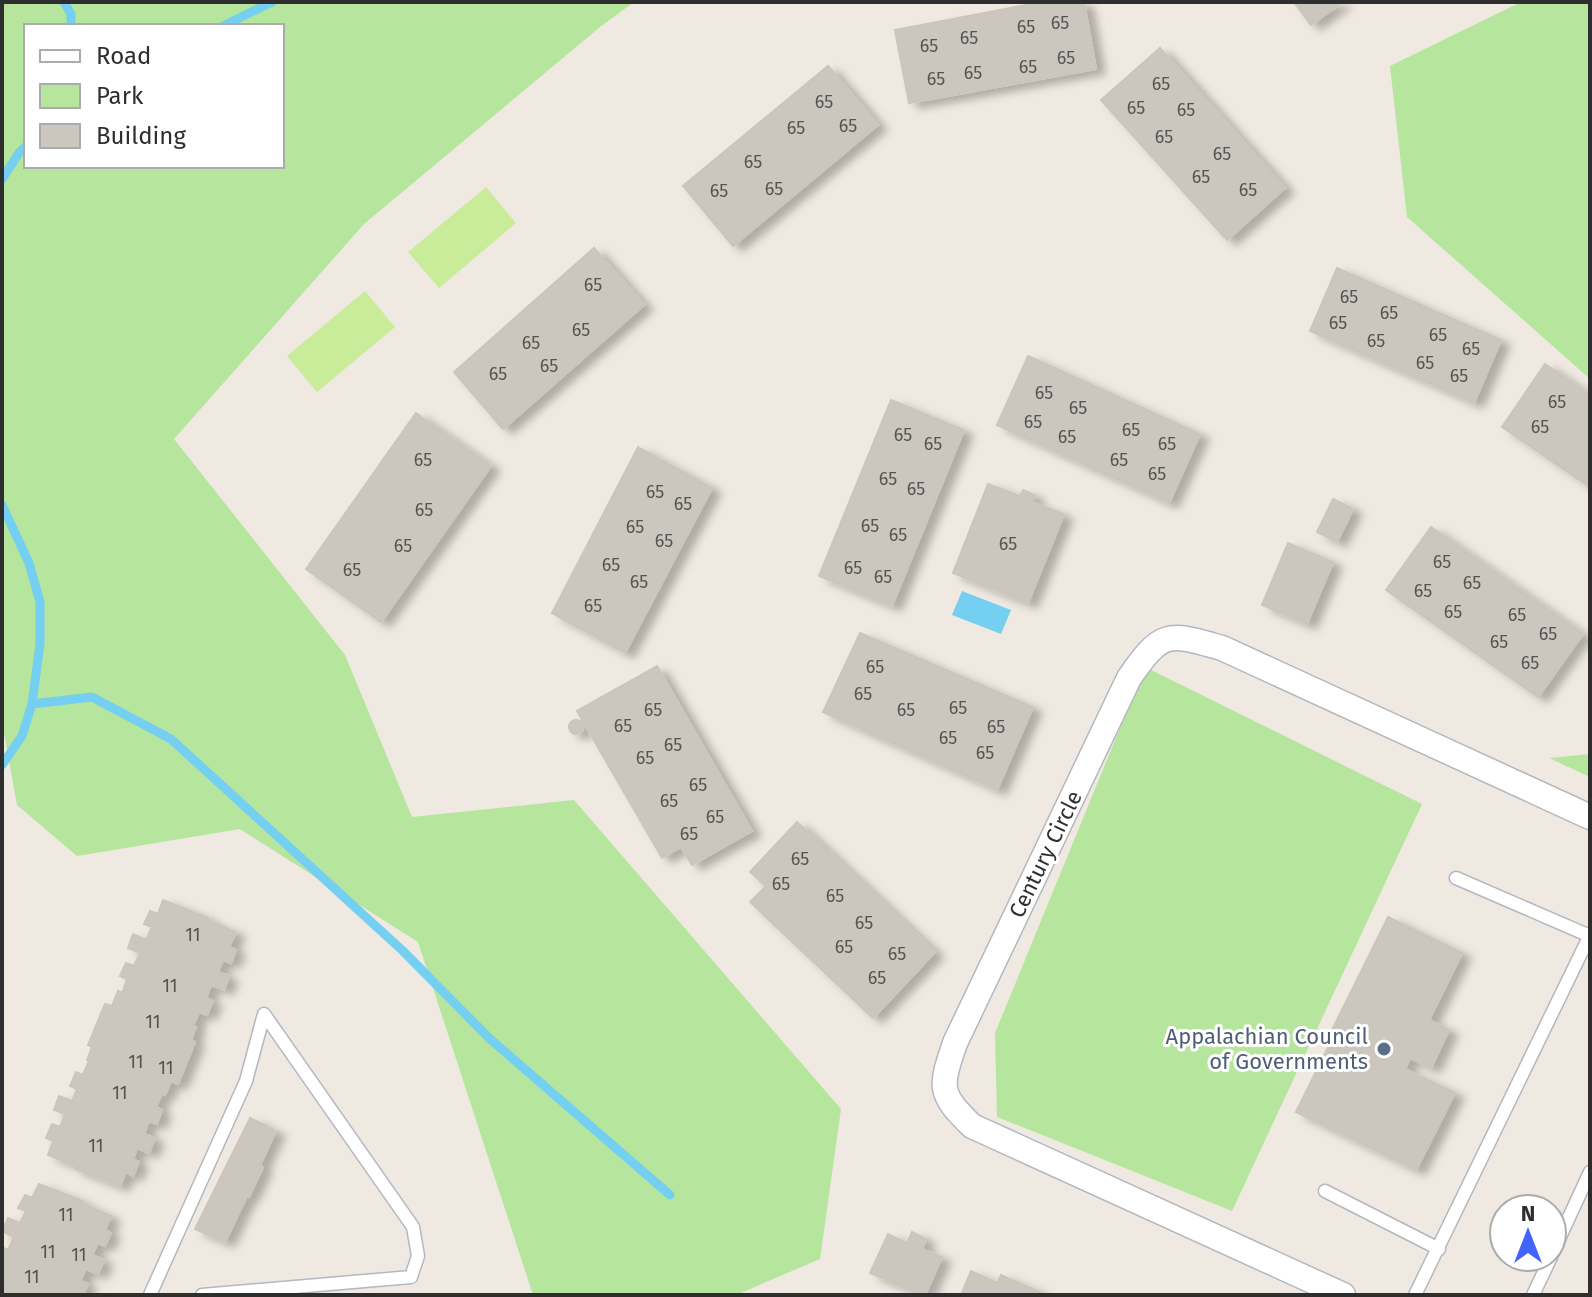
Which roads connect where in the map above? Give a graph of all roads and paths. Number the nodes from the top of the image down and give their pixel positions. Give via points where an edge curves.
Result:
1 (1590, 817) edge
2 (1456, 878) dead end
3 (1590, 935) edge
4 (1590, 1172) edge
5 (1325, 1191) dead end
6 (1568, 1219) edge
7 (1439, 1249) junction
8 (1543, 1273) edge
9 (1316, 1290) edge
10 (150, 1295) edge
11 (202, 1295) edge
12 (1343, 1295) edge
13 (1415, 1295) edge
14 (1533, 1295) edge

1 - 9 street, Century Circle via 1222,648 1183,637 1165,638 1147,652 1129,678 955,1043 945,1093 972,1126
2 - 3 lane
3 - 7 lane
4 - 6 lane
5 - 7 lane
7 - 13 lane
8 - 14 lane
9 - 12 street, Century Circle
10 - 11 lane via 246,1081 264,1014 413,1227 418,1256 411,1277

